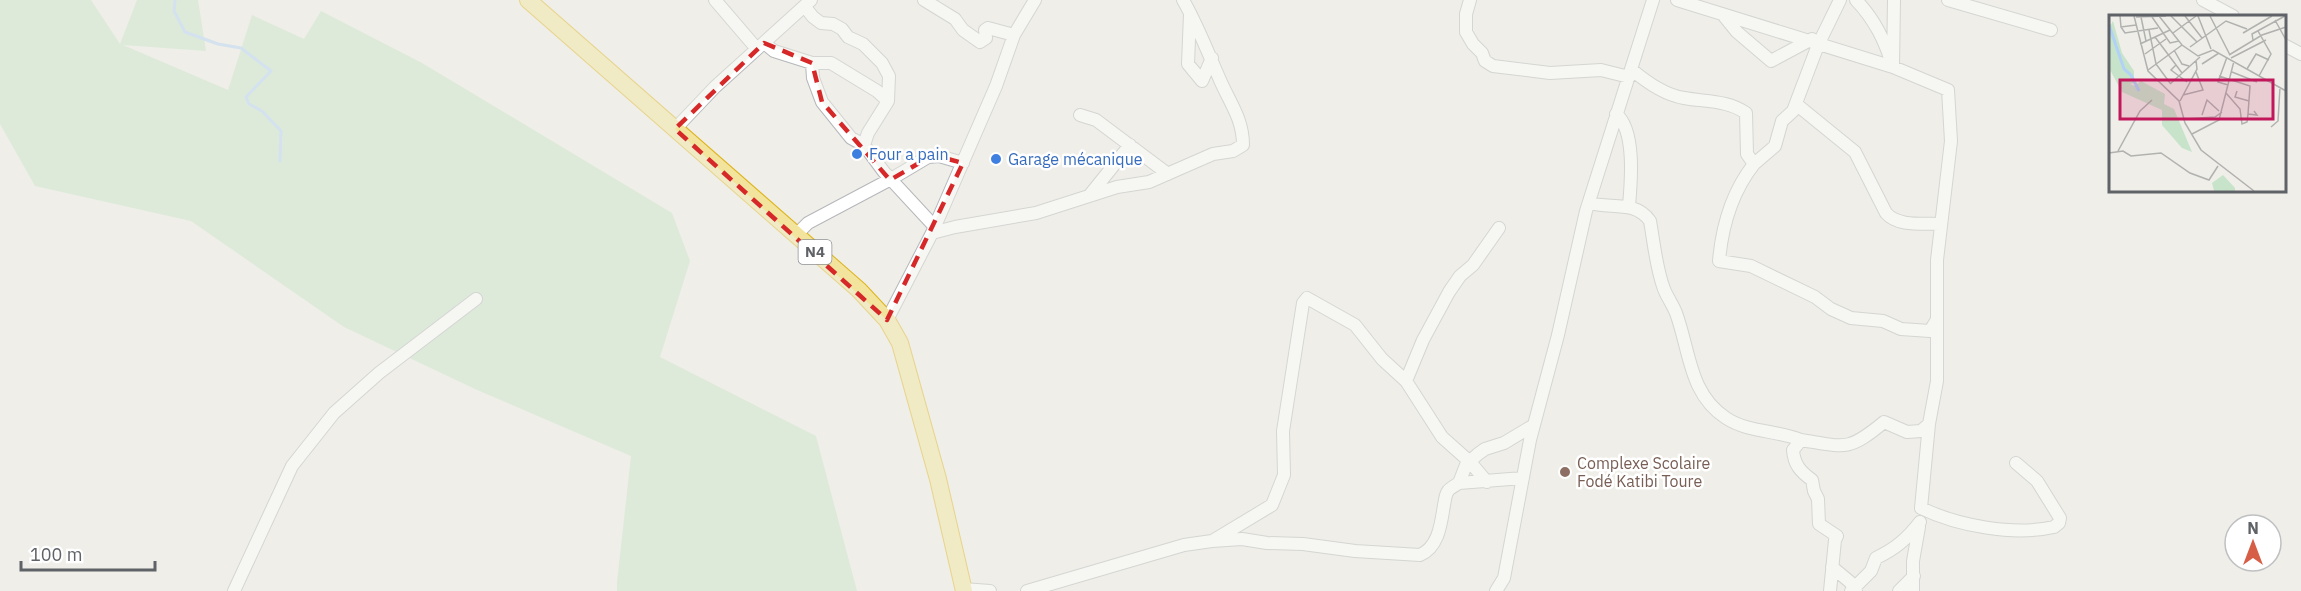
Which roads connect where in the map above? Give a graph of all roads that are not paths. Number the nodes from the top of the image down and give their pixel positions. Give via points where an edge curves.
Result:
1 (528, 0) edge
2 (715, 0) edge
3 (924, 0) edge
4 (1035, 0) edge
5 (1183, 0) edge
6 (1470, 0) edge
7 (1653, 0) edge
8 (1677, 0) edge
9 (1840, 0) edge
10 (1856, 0) edge
11 (1894, 0) edge
12 (1948, 0) edge
13 (2203, 0) edge
14 (808, 3) edge
15 (1190, 12) junction
16 (1722, 14) junction
17 (2231, 15) edge
18 (2051, 30) dead end
19 (1014, 35) junction
20 (1813, 43) junction
21 (760, 46) junction
22 (2286, 46) edge
23 (2301, 54) edge
24 (1212, 58) junction
25 (812, 63) junction
26 (1893, 67) junction
27 (1630, 73) junction
28 (888, 101) junction
29 (1796, 104) junction
30 (1616, 114) junction
31 (1080, 115) dead end
32 (675, 129) junction
33 (864, 145) junction
34 (1130, 145) junction
35 (963, 163) junction
36 (1754, 164) junction
37 (1168, 174) junction
38 (891, 179) junction
39 (1089, 196) junction
40 (1589, 203) junction
41 (1629, 206) junction
42 (1941, 224) junction
43 (1499, 228) dead end
44 (934, 230) junction
45 (796, 235) junction
46 (476, 299) dead end
47 (887, 320) junction
48 (1936, 321) junction
49 (1406, 381) junction
50 (1929, 424) junction
51 (1534, 425) junction
52 (1801, 440) junction
53 (1470, 462) junction
54 (2016, 463) dead end
55 (1523, 478) junction
56 (1487, 482) junction
57 (1459, 483) junction
58 (1922, 508) junction
59 (1920, 522) junction
60 (1212, 541) junction
61 (1832, 567) junction
62 (1914, 576) junction
63 (963, 590) edge
64 (1854, 590) edge
65 (234, 591) edge
66 (990, 591) edge
67 (1027, 591) edge
68 (1496, 591) edge
69 (1830, 591) edge
70 (1899, 591) edge
71 (1913, 591) edge

1 - 32 highway, N4
2 - 21 street
3 - 19 street via 955,19 980,42 986,38 988,28
4 - 19 street
5 - 15 street
6 - 27 street via 1466,32 1485,61 1493,66 1550,74 1601,70
7 - 27 street
8 - 16 street
9 - 20 street via 1827,27
10 - 26 street via 1872,16
11 - 26 street
12 - 18 street
13 - 17 street
14 - 21 street
14 - 28 street via 813,17 842,29 882,63 889,76
15 - 24 street
15 - 24 street via 1188,64 1202,81
16 - 20 street
16 - 20 street via 1771,61
19 - 35 street
20 - 26 street
20 - 29 street
21 - 25 street
21 - 32 street
22 - 23 street
24 - 37 street via 1235,107 1244,145
25 - 28 street via 831,63
25 - 33 street via 822,102 851,138
26 - 42 street via 1948,90 1951,141
27 - 30 street
27 - 36 street via 1682,98 1707,99 1736,106 1746,113 1747,154
28 - 33 street
29 - 36 street via 1782,121 1775,147
29 - 42 street via 1855,152 1891,219
30 - 40 street
30 - 41 street via 1622,119 1633,161
31 - 34 street via 1096,120
32 - 45 highway, N4
33 - 38 street
34 - 37 street
34 - 39 street
35 - 38 street via 933,155
35 - 44 street
36 - 48 street via 1739,184 1731,205 1723,228 1719,261 1751,266 1851,318 1930,331
37 - 39 street
38 - 44 street
38 - 45 street via 814,219
39 - 44 street via 1036,213
40 - 41 street
40 - 51 street
41 - 52 street via 1644,213 1650,221 1664,288 1676,313 1687,359 1708,404 1741,426
42 - 48 street
43 - 49 street via 1449,292
44 - 47 street
45 - 47 highway, N4
46 - 65 street via 379,373 334,413 292,466
47 - 63 highway, N4 via 900,343 938,478
48 - 50 street via 1937,381
49 - 53 street via 1442,437
49 - 60 street via 1355,325 1307,298 1303,303 1283,431 1284,475 1272,505
50 - 52 street via 1921,431 1907,432 1884,422 1864,440 1845,447
50 - 58 street
51 - 53 street via 1485,449
51 - 55 street
52 - 61 street via 1793,457 1800,471 1812,480 1819,524 1837,536
53 - 56 street
53 - 57 street
54 - 58 street via 2037,481 2061,518 2054,527 2005,531 1950,519
55 - 56 street
55 - 68 street via 1503,578
56 - 57 street
57 - 60 street via 1447,492 1434,543 1420,555 1242,539
58 - 59 street
59 - 62 street
59 - 64 street via 1907,540 1876,558 1871,571
60 - 67 street
61 - 64 street
61 - 69 street
62 - 70 street
62 - 71 street
63 - 66 street

